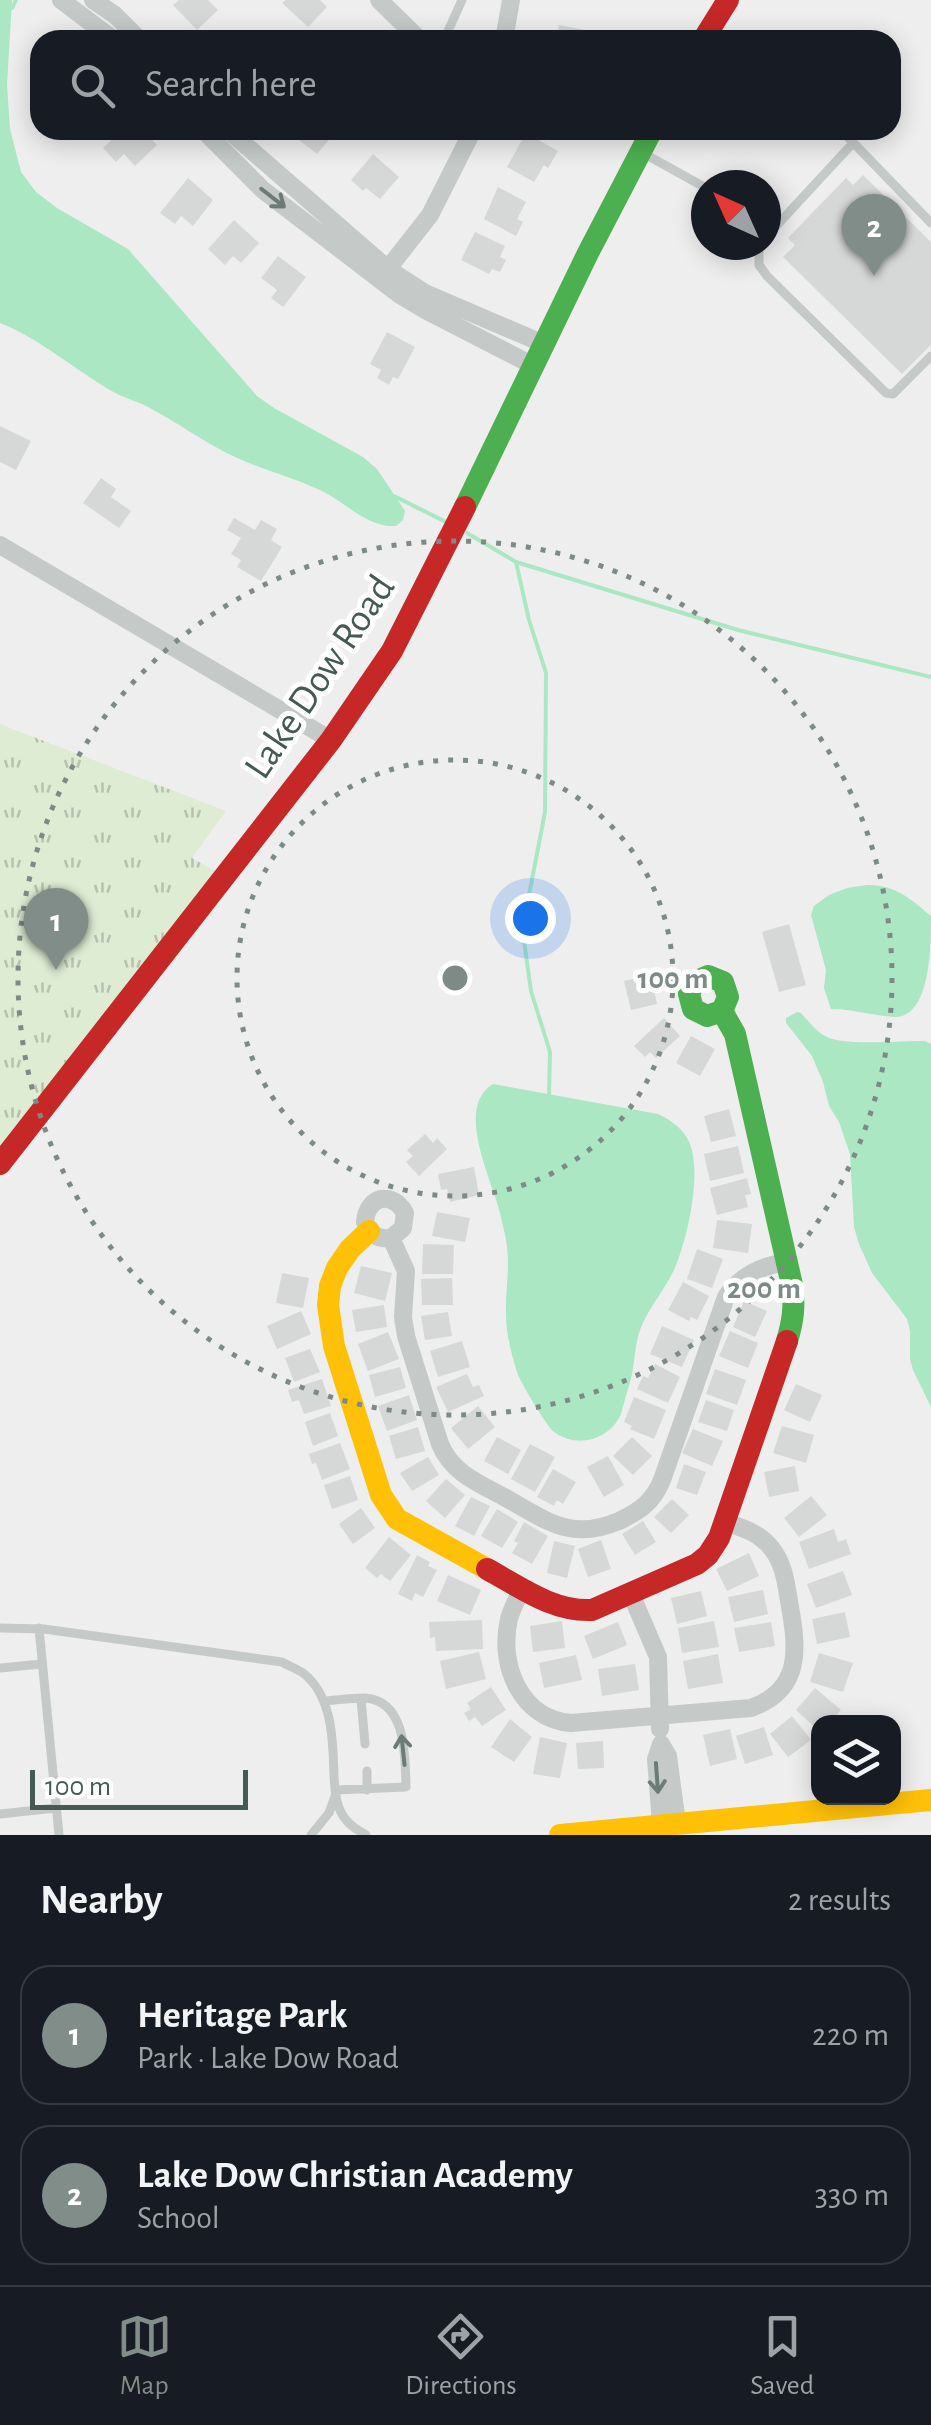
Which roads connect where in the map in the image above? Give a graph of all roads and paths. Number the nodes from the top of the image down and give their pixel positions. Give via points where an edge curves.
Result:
1 (62, 0) edge
2 (93, 0) edge
3 (379, 0) edge
4 (462, 0) edge
5 (510, 0) edge
6 (728, 0) edge
7 (101, 30) edge
8 (130, 30) edge
9 (410, 30) edge
10 (448, 30) edge
11 (506, 30) edge
12 (715, 30) edge
13 (214, 140) edge
14 (239, 140) edge
15 (467, 140) edge
16 (647, 140) edge
17 (849, 140) edge
18 (852, 144) junction
19 (641, 151) junction
20 (691, 179) edge
21 (781, 221) edge
22 (931, 223) edge
23 (759, 260) edge
24 (384, 274) junction
25 (539, 355) junction
26 (931, 356) edge
27 (0, 545) edge
28 (331, 740) junction
29 (722, 1011) dead end
30 (0, 1164) edge
31 (380, 1234) joint
32 (787, 1261) junction
33 (725, 1522) junction
34 (522, 1589) junction
35 (631, 1594) junction
36 (0, 1628) edge
37 (39, 1628) junction
38 (42, 1664) junction
39 (0, 1668) edge
40 (361, 1699) junction
41 (324, 1701) junction
42 (659, 1717) junction
43 (365, 1744) dead end
44 (367, 1771) dead end
45 (368, 1790) junction
46 (335, 1793) junction
47 (931, 1800) edge
48 (56, 1808) junction
49 (0, 1814) edge
50 (669, 1823) junction
51 (60, 1835) edge
52 (311, 1835) edge
53 (366, 1835) edge
54 (560, 1835) edge

1 - 7 street
2 - 8 street
3 - 9 street
4 - 10 lane
5 - 11 street
6 - 12 street
13 -> 24 street via 258,185
14 - 24 street
15 - 24 street via 430,215
16 - 19 street, Lake Dow Road
17 - 18 lane
18 - 21 lane
18 - 22 lane
19 - 20 lane
19 - 25 street, Lake Dow Road
23 - 26 lane via 767,276 886,392 893,394
24 - 25 street
25 - 28 street, Lake Dow Road via 392,651
27 - 28 street
28 - 30 street, Lake Dow Road
29 - 32 street via 735,1034
31 - 32 street via 406,1271 406,1336 448,1459 471,1480 576,1531 637,1513 654,1496 726,1297 751,1272
31 - 34 street via 351,1246 339,1263 328,1318 382,1498 404,1525
32 - 33 street via 792,1322
33 - 35 street via 704,1559
33 - 42 street via 761,1538 779,1560 796,1639 793,1666 780,1690 758,1706
34 - 35 street via 581,1612
34 - 42 street via 507,1640 514,1684 533,1708 571,1723
35 - 42 street via 658,1656
36 - 37 lane
37 - 38 lane
37 - 41 lane via 282,1662 302,1672
38 - 39 lane
38 - 48 lane
40 - 41 lane
40 - 43 lane
45 -> 40 lane via 406,1787 404,1749 394,1716 381,1702
41 - 46 lane
42 - 50 street via 668,1756
44 - 45 lane
45 - 46 lane
46 - 52 lane
46 - 53 lane via 345,1819
47 - 50 street
48 - 49 lane
48 - 51 lane
50 - 54 street

